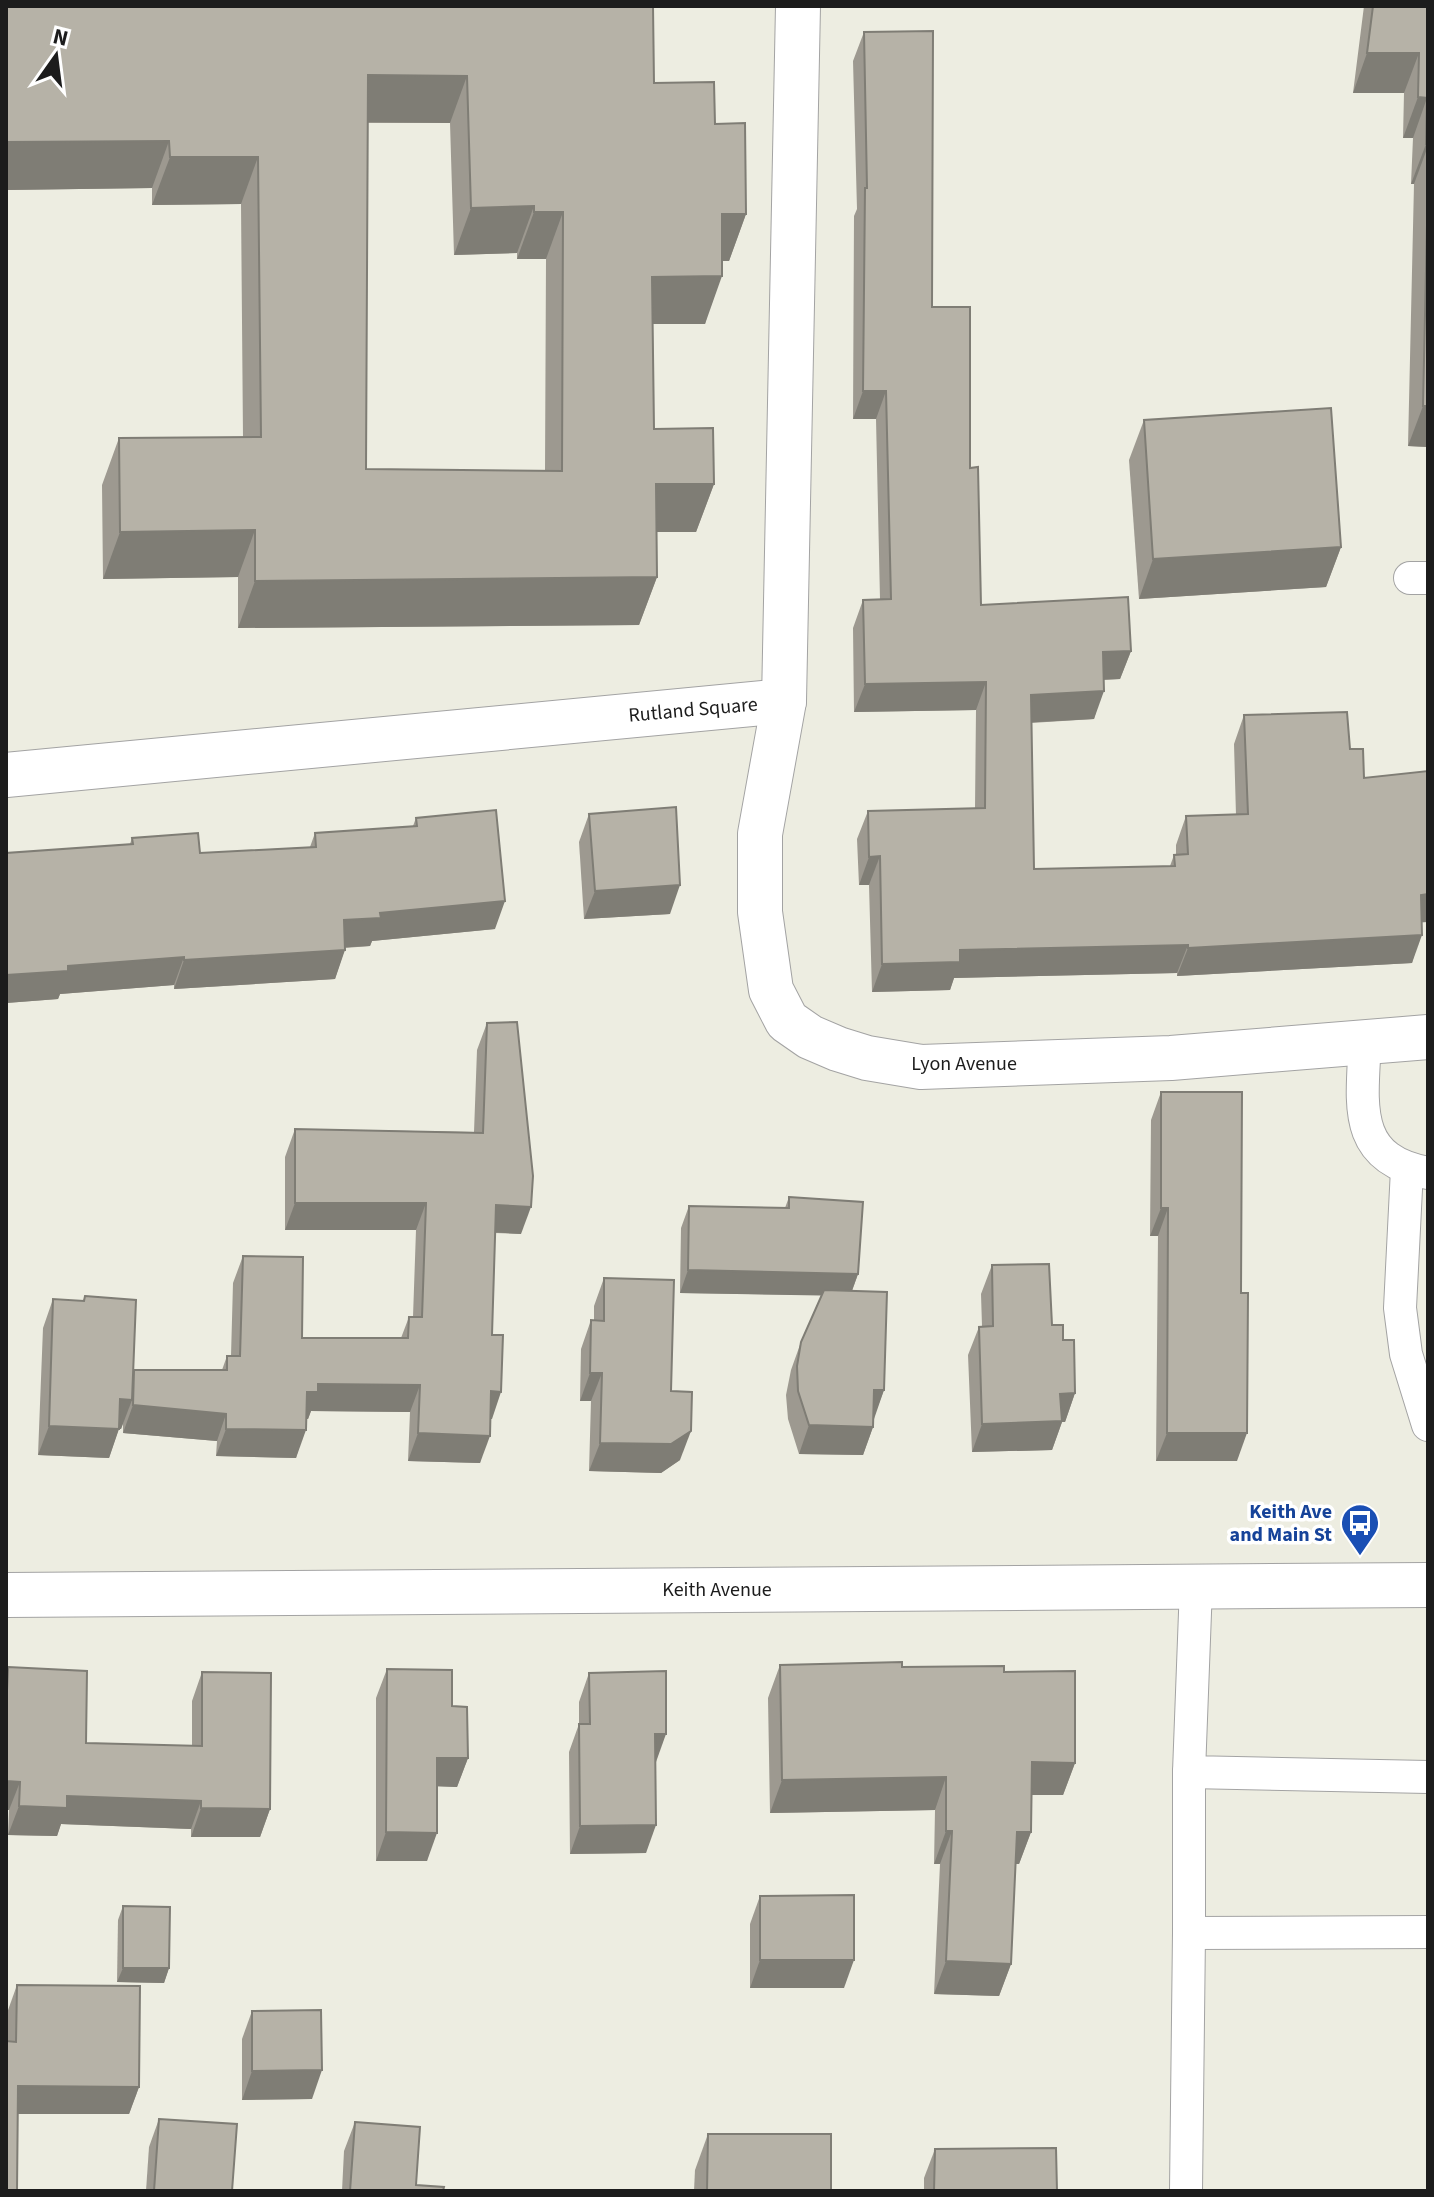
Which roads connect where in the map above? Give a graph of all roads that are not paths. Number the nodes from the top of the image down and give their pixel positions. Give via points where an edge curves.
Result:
1 (798, 6) edge
2 (784, 701) junction
3 (6, 775) edge
4 (1428, 1037) edge
5 (1365, 1041) junction
6 (1418, 1171) edge
7 (1428, 1425) edge
8 (1428, 1585) edge
9 (1196, 1586) junction
10 (6, 1595) edge
11 (1189, 1772) junction
12 (1428, 1777) edge
13 (1428, 1932) edge
14 (1189, 1933) junction
15 (1186, 2191) edge

1 - 2 street, Rutland Square
2 - 3 street, Rutland Square
2 - 5 street, Lyon Avenue via 760,834 760,912 771,990 787,1021 810,1037 867,1058 921,1067 1171,1058
4 - 5 street, Lyon Avenue
5 - 6 lane via 1362,1105 1371,1138 1380,1153
6 - 7 lane via 1400,1308 1406,1354
8 - 9 street, Keith Avenue
9 - 10 street, Keith Avenue
9 - 11 lane
11 - 12 lane
11 - 14 lane
13 - 14 lane
14 - 15 lane

